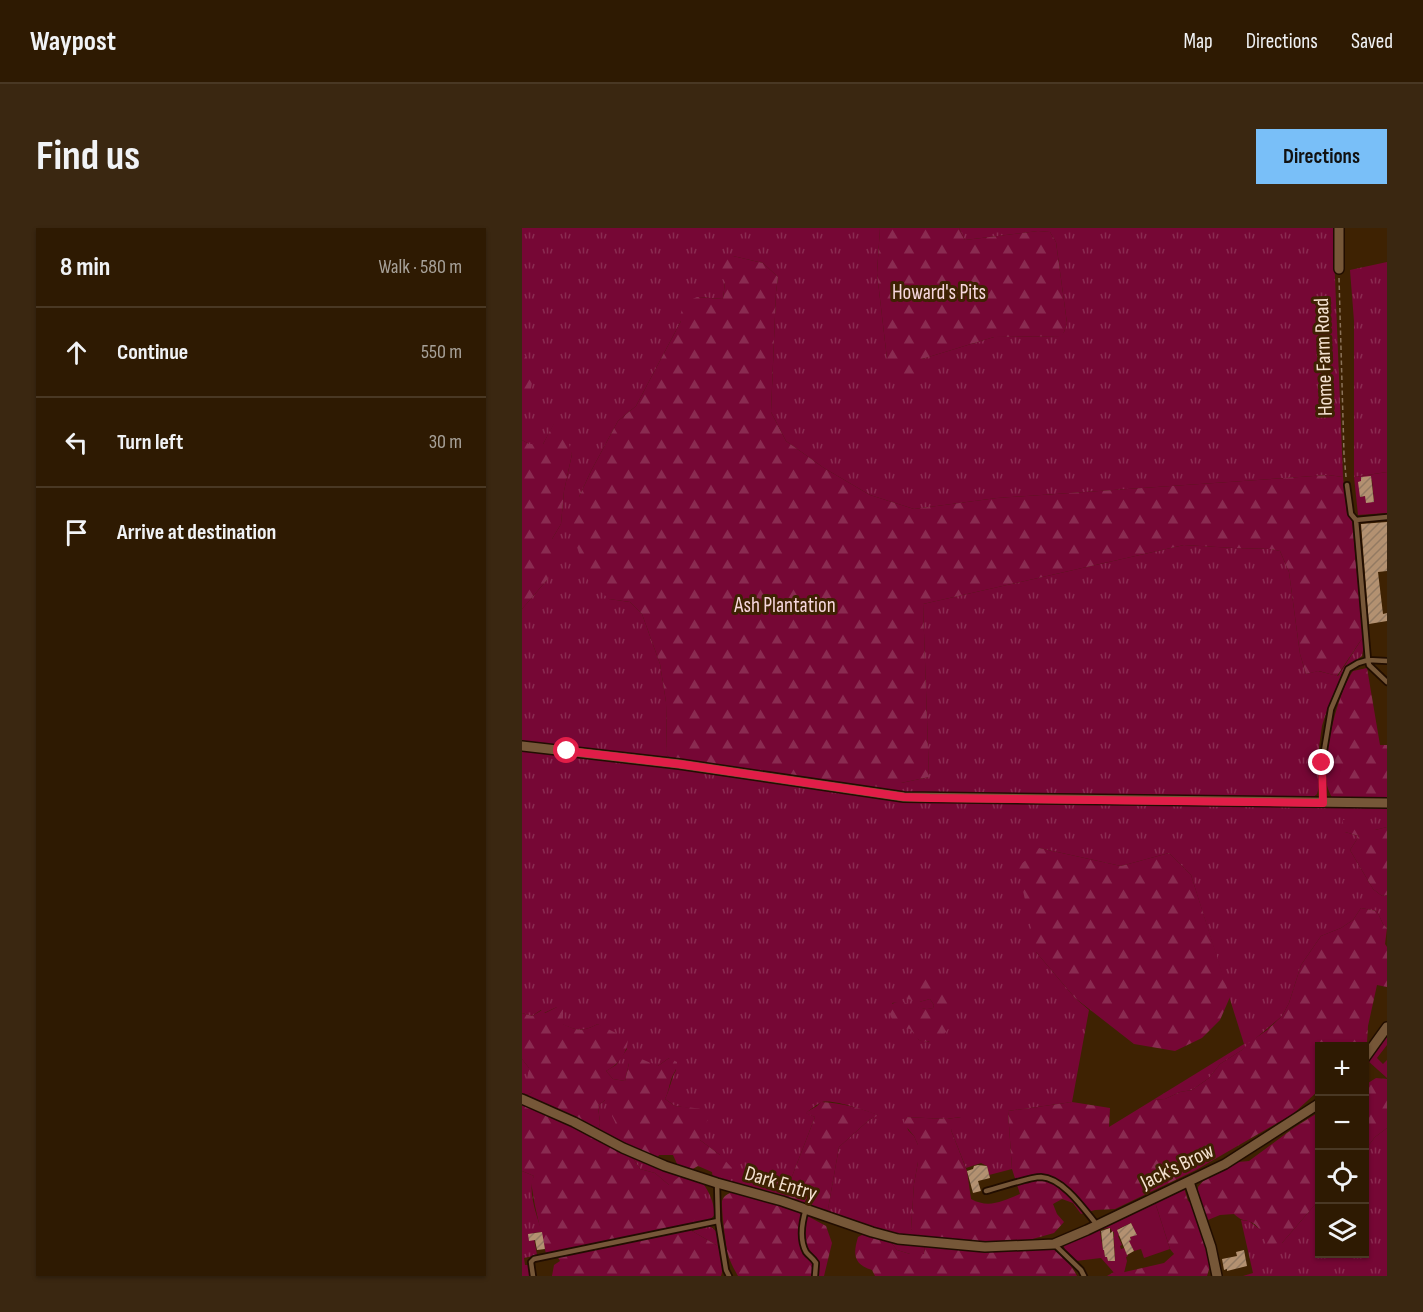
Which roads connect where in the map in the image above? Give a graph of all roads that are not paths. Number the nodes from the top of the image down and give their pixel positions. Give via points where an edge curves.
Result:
1 (1339, 228) edge
2 (1339, 268) road end
3 (1347, 485) road end
4 (1387, 517) edge
5 (1356, 520) junction
6 (1368, 660) junction
7 (1387, 661) edge
8 (1387, 682) edge
9 (522, 746) edge
10 (1323, 803) junction
11 (1387, 804) edge
12 (1387, 1027) edge
13 (1369, 1053) edge
14 (522, 1099) edge
15 (1315, 1106) edge
16 (1189, 1182) junction
17 (717, 1183) junction
18 (986, 1191) dead end
19 (806, 1209) junction
20 (718, 1221) junction
21 (1097, 1225) junction
22 (1043, 1244) joint
23 (1054, 1244) junction
24 (533, 1276) edge
25 (729, 1276) edge
26 (815, 1276) edge
27 (1084, 1276) edge
28 (1217, 1276) edge

1 - 2 street, Home Farm Road
3 - 5 lane via 1351,514
4 - 5 lane
5 - 6 lane
6 - 7 lane
6 - 8 lane
6 - 10 lane via 1348,669 1331,709 1322,763
9 - 10 street via 904,797
10 - 11 street
12 - 13 street
14 - 17 street, Dark Entry via 623,1148
15 - 16 street, Jack's Brow via 1225,1164
16 - 21 street, Jack's Brow
16 - 28 street
17 - 19 street, Dark Entry
17 - 20 lane
18 - 21 lane via 1039,1177 1050,1179 1078,1201
19 - 22 street, Dark Entry via 898,1239 985,1247
19 - 26 lane via 802,1229 807,1253 816,1263
20 - 24 lane via 534,1259
20 - 25 lane
21 - 23 street, Jack's Brow
22 - 23 street, Jack's Brow
23 - 27 lane

